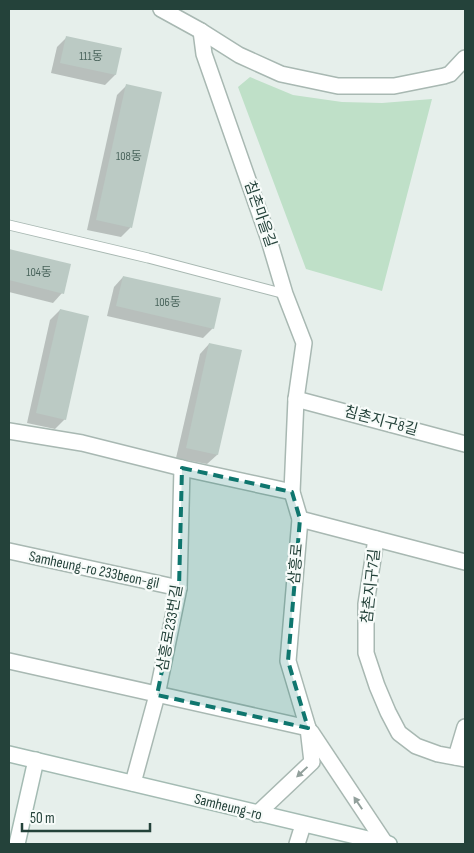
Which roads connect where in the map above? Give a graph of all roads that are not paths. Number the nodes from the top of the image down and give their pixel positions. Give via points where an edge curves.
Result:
1 (161, 9) edge
2 (201, 31) junction
3 (462, 66) edge
4 (9, 225) edge
5 (285, 294) junction
6 (296, 399) junction
7 (9, 431) edge
8 (465, 444) edge
9 (182, 468) junction
10 (292, 492) junction
11 (300, 519) junction
12 (376, 539) junction
13 (9, 551) edge
14 (465, 562) edge
15 (179, 588) junction
16 (9, 661) edge
17 (158, 695) junction
18 (465, 727) edge
19 (308, 728) junction
20 (9, 754) edge
21 (461, 758) edge
22 (36, 760) junction
23 (133, 784) junction
24 (257, 814) junction
25 (303, 825) junction
26 (17, 844) edge
27 (297, 844) edge
28 (387, 844) edge

1 - 2 street
2 - 3 street via 239,55 281,74 338,86 394,86 444,76
2 - 5 street, 침촌마을길 via 204,54
4 - 5 lane
5 - 6 street, 침촌마을길 via 304,343
6 - 8 street, 침촌지구8길
6 - 10 street, 삼흥로
7 - 9 street via 82,443
9 - 10 street
9 - 15 street, 삼흥로233번길
10 - 11 street, 삼흥로
11 - 12 street
11 - 19 street, 삼흥로 via 288,661
12 - 14 street
12 - 21 street, 참촌지구7길 via 366,604 366,653 377,686 399,733 416,746
13 - 15 street, Samheung-ro 233beon-gil
15 - 17 street, 삼흥로233번길
16 - 17 street
17 - 19 street
17 - 23 street, 삼흥로233번길
18 - 21 street
19 -> 24 street, 삼흥로 via 312,762
28 -> 19 street, 삼흥로
20 - 22 street, Samheung-ro
22 - 23 street, Samheung-ro
22 - 26 street
23 - 24 street, Samheung-ro
24 - 25 street, Samheung-ro
25 - 27 street
25 - 28 street, Samheung-ro

